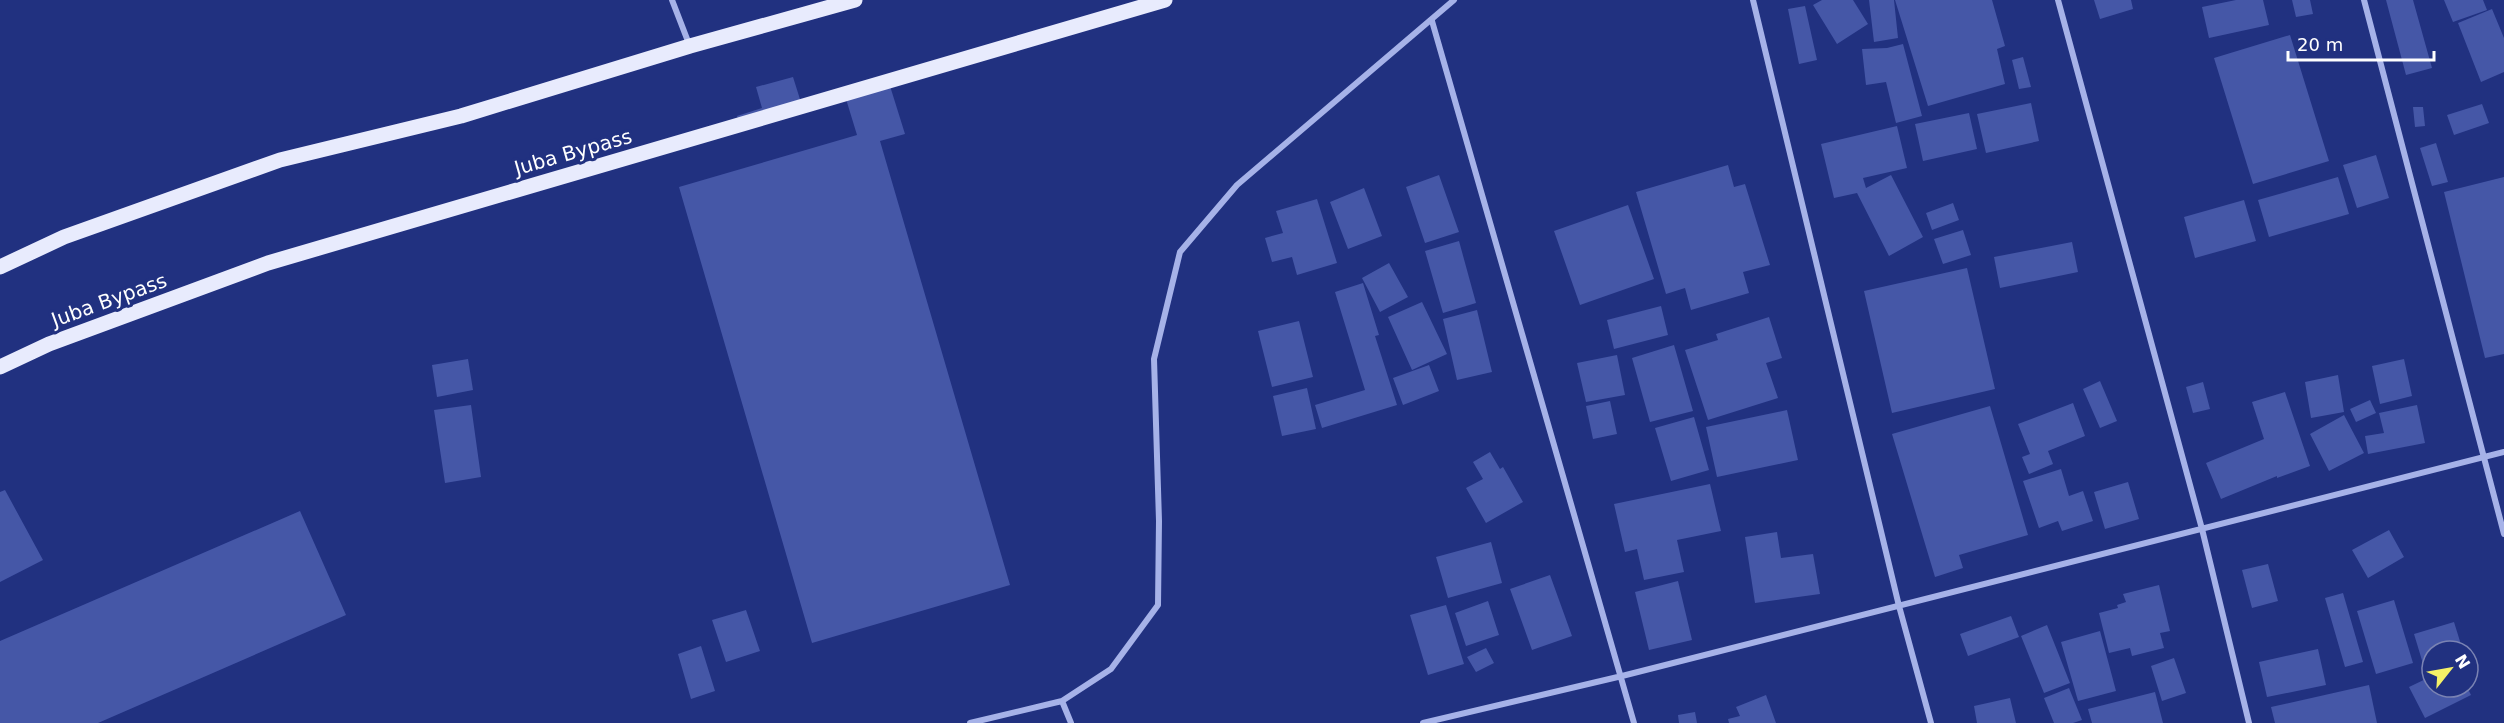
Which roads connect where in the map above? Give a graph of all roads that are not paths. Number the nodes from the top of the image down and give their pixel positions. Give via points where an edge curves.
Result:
1 (672, 0) edge
2 (855, 0) edge
3 (1165, 0) edge
4 (1454, 0) edge
5 (1753, 0) edge
6 (2058, 0) edge
7 (2364, 0) edge
8 (1432, 21) junction
9 (690, 46) junction
10 (0, 267) edge
11 (0, 366) edge
12 (2504, 452) edge
13 (2484, 457) junction
14 (2202, 529) junction
15 (2504, 534) edge
16 (1899, 606) junction
17 (1622, 676) junction
18 (1062, 701) junction
19 (970, 723) edge
20 (1071, 723) edge
21 (1423, 723) edge
22 (1634, 723) edge
23 (1931, 723) edge
24 (2249, 723) edge

1 - 9 street
2 - 9 main road
3 - 11 main road, Juba Bypass via 268,263
4 - 8 street
5 - 16 street
6 - 14 street
7 - 13 street
8 - 17 street
8 - 18 street via 1237,185 1180,252 1154,359 1158,604 1111,669
9 - 10 main road via 461,116 280,160 64,237
12 - 13 street
13 - 14 street
13 - 15 street
14 - 16 street
14 - 24 street
16 - 17 street
16 - 23 street
17 - 21 street
17 - 22 street
18 - 19 street
18 - 20 street

